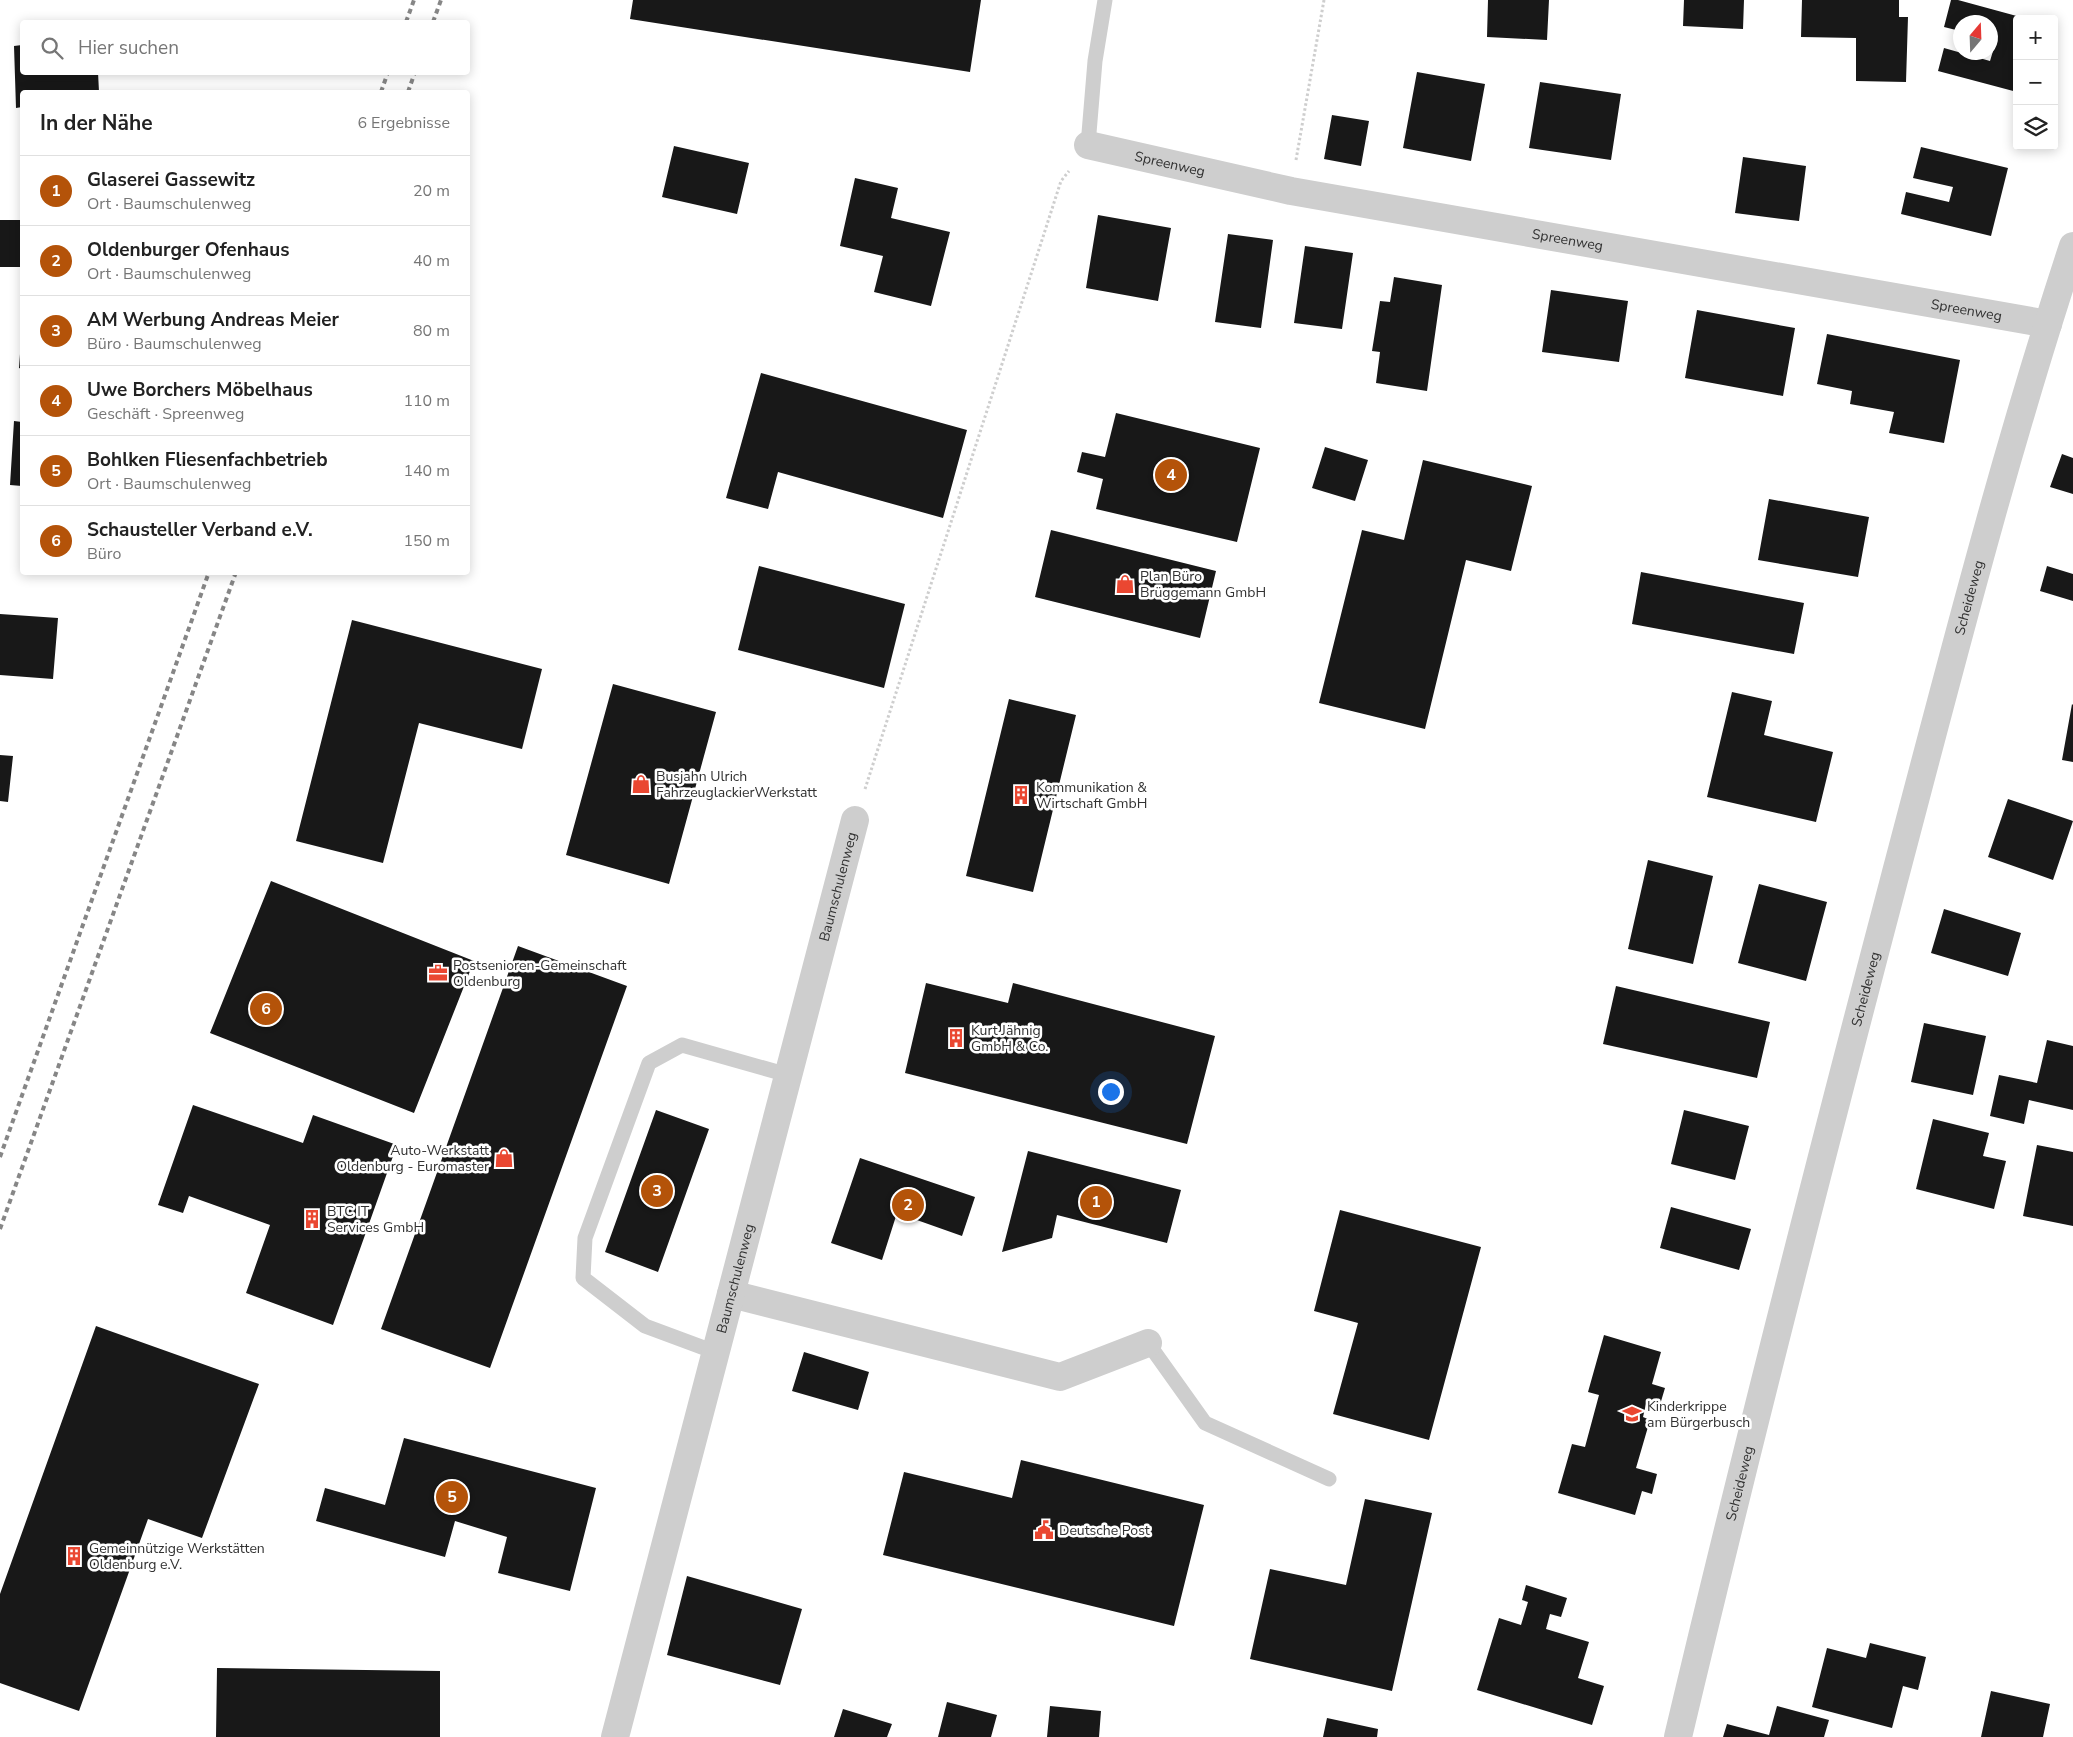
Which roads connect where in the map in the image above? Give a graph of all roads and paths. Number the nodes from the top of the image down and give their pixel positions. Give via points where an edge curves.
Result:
1 (1105, 0) edge
2 (1324, 0) edge
3 (1088, 145) junction
4 (1291, 191) junction
5 (2073, 246) edge
6 (2048, 324) junction
7 (855, 820) joint
8 (788, 1075) junction
9 (731, 1294) junction
10 (1148, 1343) joint
11 (715, 1352) junction
12 (1329, 1479) dead end
13 (615, 1737) edge
14 (1678, 1737) edge

1 - 3 lane via 1095,60
2 - 4 path
3 - 4 street, Spreenweg
3 - 7 path via 1061,181
4 - 6 street, Spreenweg
5 - 6 street, Scheideweg
6 - 14 street, Scheideweg via 1990,518 1838,1089
7 - 8 street, Baumschulenweg
8 - 9 street, Baumschulenweg
8 - 11 lane via 682,1044 649,1063 585,1238 584,1278 645,1326
9 - 10 street via 1060,1377
9 - 11 street, Baumschulenweg
10 - 12 lane via 1205,1423
11 - 13 street, Baumschulenweg

